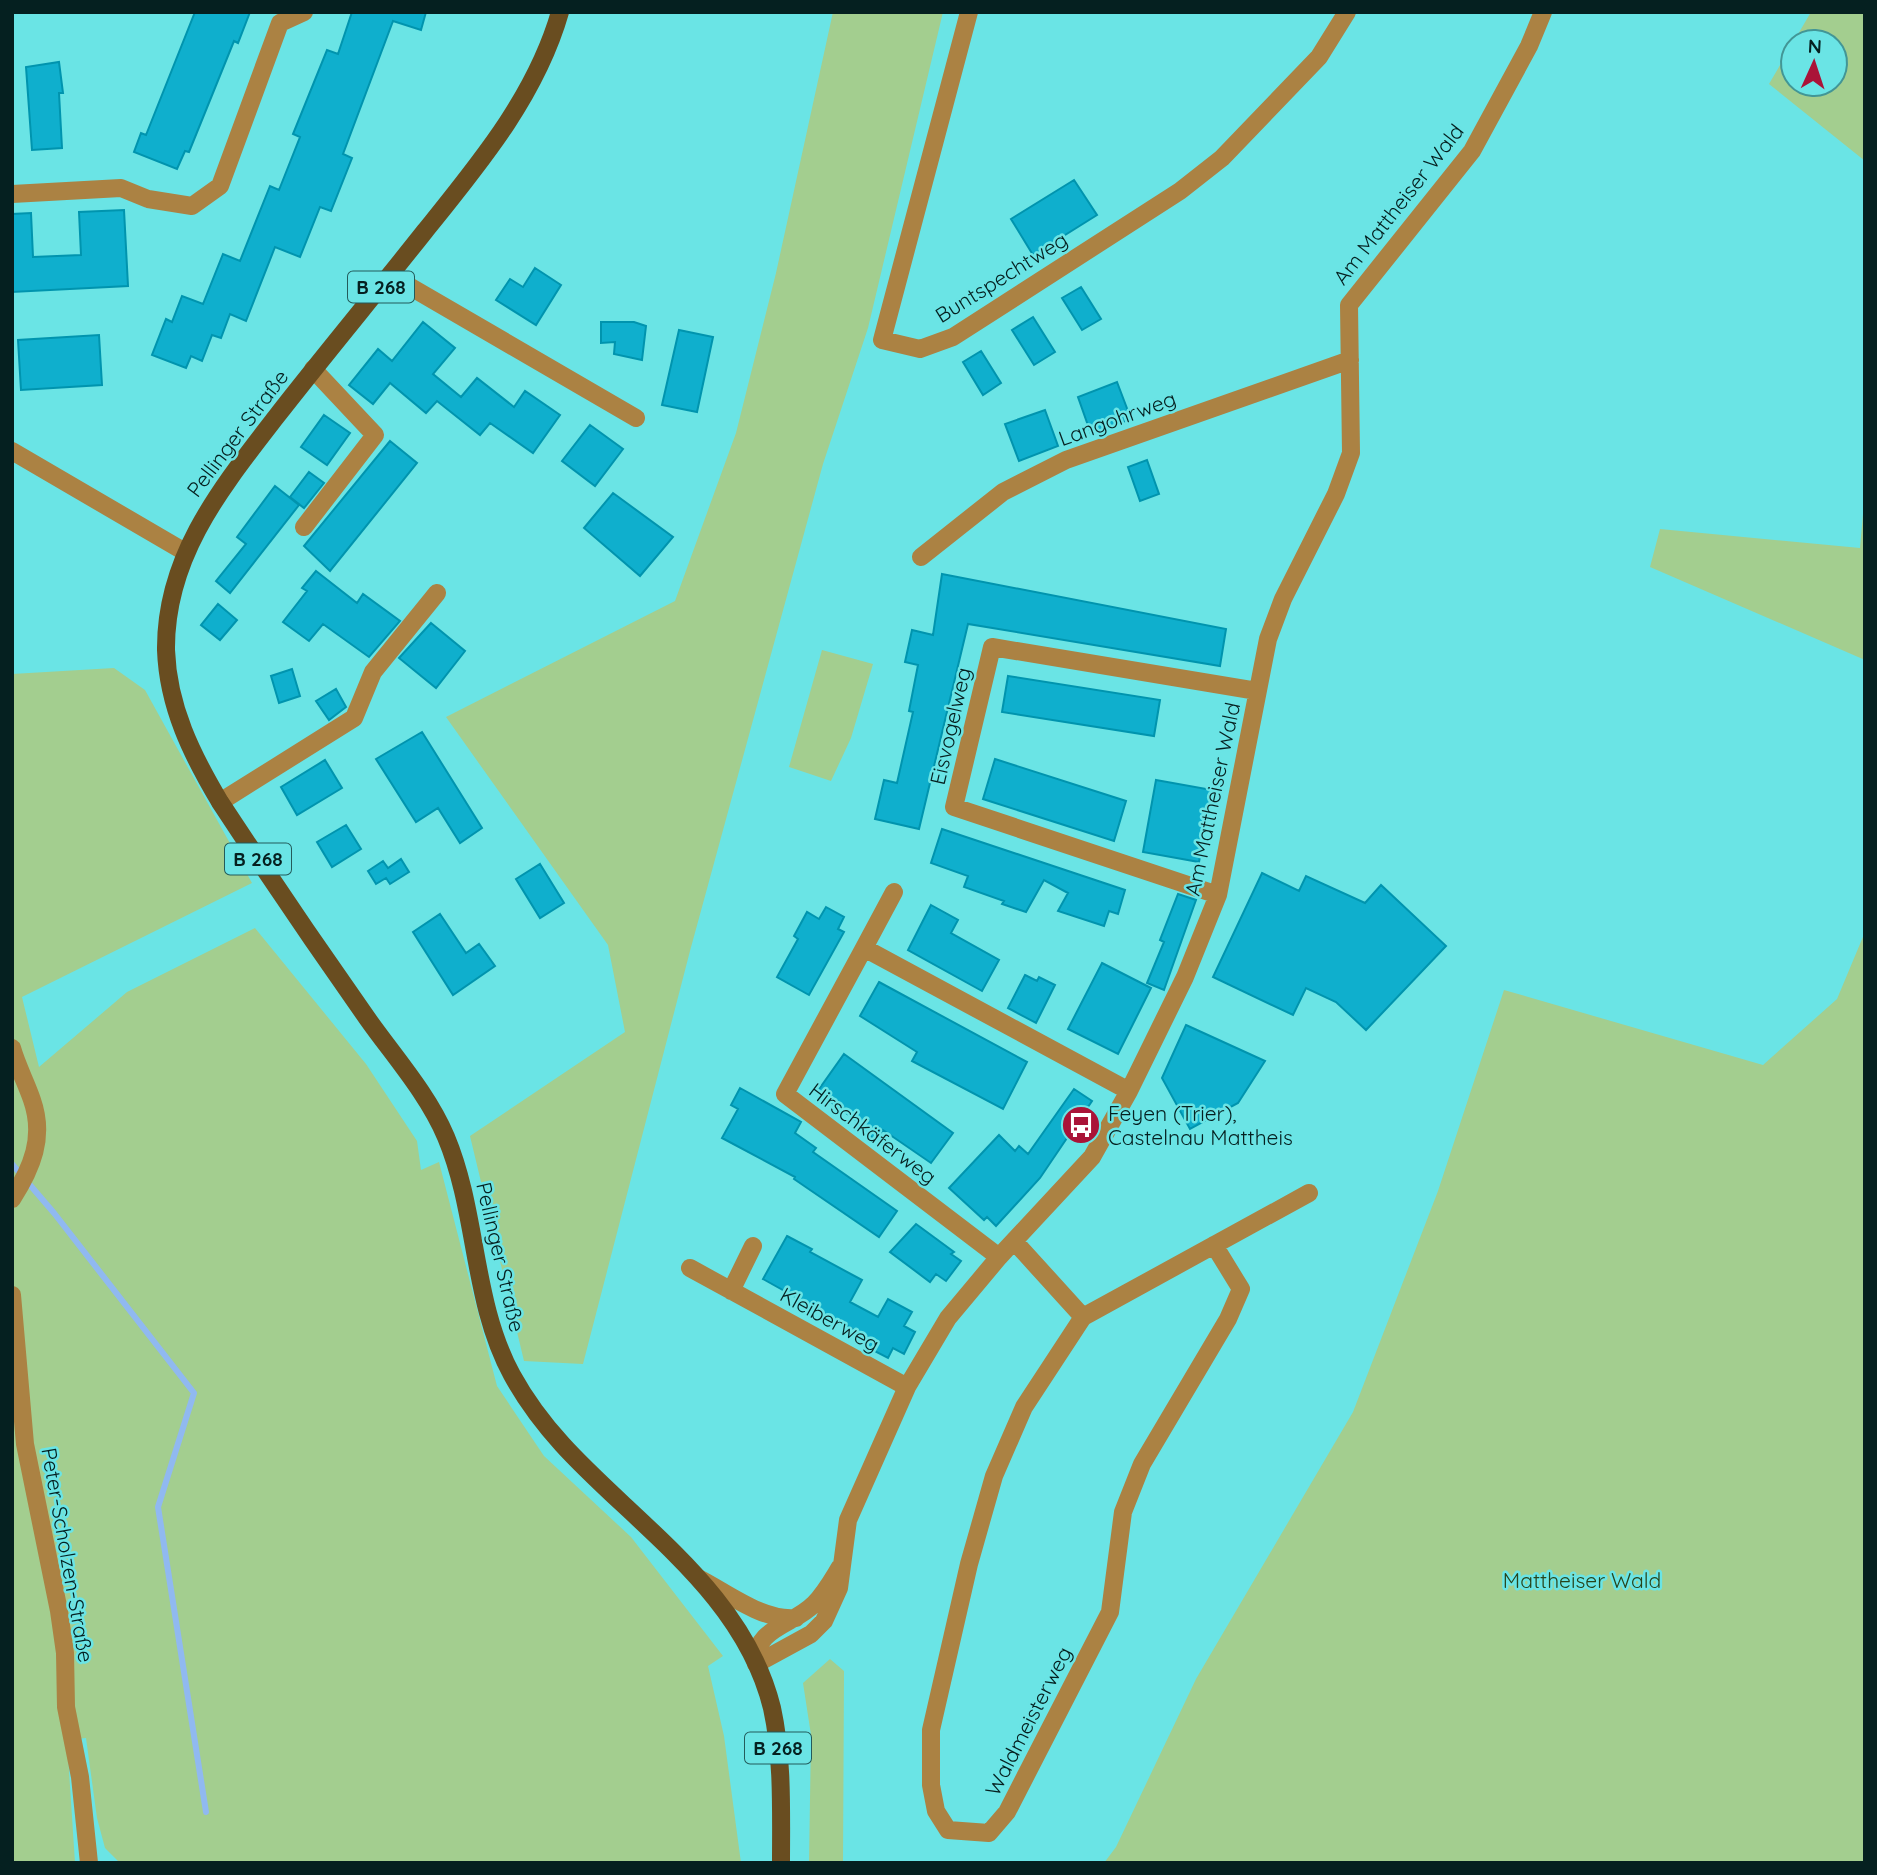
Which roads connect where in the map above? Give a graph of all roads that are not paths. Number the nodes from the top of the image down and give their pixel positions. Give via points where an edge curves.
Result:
1 (304, 12) edge
2 (560, 12) edge
3 (969, 12) edge
4 (1347, 12) edge
5 (1543, 12) edge
6 (12, 194) edge
7 (390, 275) junction
8 (1350, 360) junction
9 (313, 369) junction
10 (636, 418) dead end
11 (12, 451) edge
12 (304, 527) dead end
13 (185, 552) junction
14 (921, 557) dead end
15 (437, 593) dead end
16 (1257, 691) junction
17 (220, 803) junction
18 (894, 892) dead end
19 (1218, 895) junction
20 (864, 948) junction
21 (12, 1048) edge
22 (1129, 1091) junction
23 (1309, 1193) dead end
24 (12, 1199) edge
25 (1014, 1241) junction
26 (1214, 1245) junction
27 (753, 1246) dead end
28 (999, 1257) junction
29 (691, 1268) dead end
30 (731, 1291) junction
31 (12, 1295) edge
32 (1083, 1317) junction
33 (907, 1387) junction
34 (840, 1567) junction
35 (700, 1579) junction
36 (796, 1618) junction
37 (756, 1664) junction
38 (89, 1863) edge
39 (781, 1863) edge

1 - 6 street via 280,23 220,186 192,206 148,199 121,188
2 - 7 main road, Pellinger Straße / B 268 via 533,83 480,162
3 - 4 street, Buntspechtweg via 882,340 920,349 953,337 1180,191 1222,158 1319,57
5 - 8 street, Am Mattheiser Wald via 1472,151 1349,305
7 - 9 main road, Pellinger Straße / B 268
7 - 10 street
8 - 14 street, Langohrweg via 1066,460 1003,492
8 - 16 street, Am Mattheiser Wald via 1351,453 1336,494 1283,599 1268,639
9 - 12 street, Pellinger Straße via 375,435
9 - 13 main road, Pellinger Straße / B 268 via 218,491
11 - 13 street
13 - 17 main road, Pellinger Straße / B 268 via 169,613 169,678 188,746
15 - 17 street via 373,672 354,718
16 - 19 street, Am Mattheiser Wald
16 - 19 street, Eisvogelweg via 992,647 954,807
17 - 35 main road, Pellinger Straße / B 268 via 444,1133 499,1346 525,1399 565,1450
18 - 20 street, Hirschkäferweg
19 - 22 street, Am Mattheiser Wald via 1185,977
20 - 22 street
20 - 28 street, Hirschkäferweg via 785,1094
21 - 24 street via 33,1102 37,1136 30,1171
22 - 25 street, Am Mattheiser Wald via 1091,1157
23 - 26 street, Waldmeisterweg
25 - 28 street, Am Mattheiser Wald
25 - 32 street
26 - 32 street, Waldmeisterweg
26 - 32 street, Waldmeisterweg via 1241,1289 1142,1464 1123,1512 1110,1612 1007,1812 989,1833 948,1830 936,1811 931,1786 931,1730 969,1564 994,1476 1024,1407
27 - 30 street
28 - 33 street, Am Mattheiser Wald via 948,1318
29 - 30 street, Kleiberweg
30 - 33 street, Kleiberweg
31 - 38 street, Peter-Scholzen-Straße via 25,1444 59,1611 66,1707 80,1777
33 - 34 street, Am Mattheiser Wald via 848,1520
34 - 36 street, Am Mattheiser Wald via 813,1606
34 - 37 street, Am Mattheiser Wald via 839,1588 824,1621 811,1634
35 - 36 street via 765,1613
35 - 37 main road, Pellinger Straße / B 268 via 729,1614
36 - 37 street, Am Mattheiser Wald via 763,1637 755,1653
37 - 39 main road, Pellinger Straße / B 268 via 776,1734

